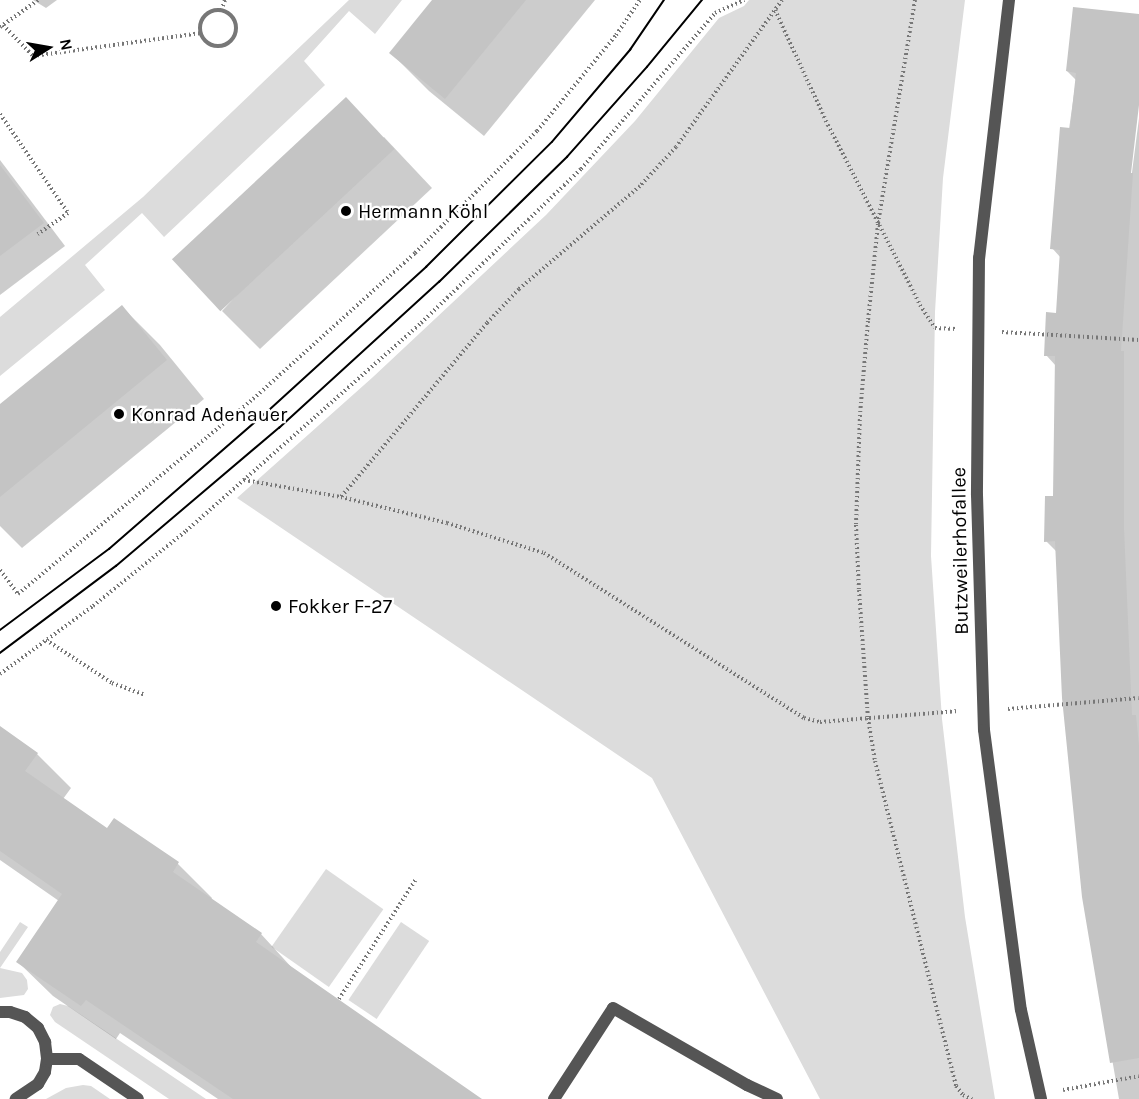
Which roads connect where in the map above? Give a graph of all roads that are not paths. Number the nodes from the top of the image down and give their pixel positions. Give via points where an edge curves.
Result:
1 (1009, 0) edge
2 (0, 1012) edge
3 (47, 1059) junction
4 (1040, 1097) edge
5 (16, 1099) edge
6 (138, 1099) edge
7 (554, 1099) edge
8 (777, 1099) edge

1 - 4 street, Butzweilerhofallee via 979,258 977,495 984,730 1021,1010
2 - 3 street via 25,1017 38,1028
3 - 5 street via 38,1084
3 - 6 street via 79,1059
7 - 8 street via 613,1008

